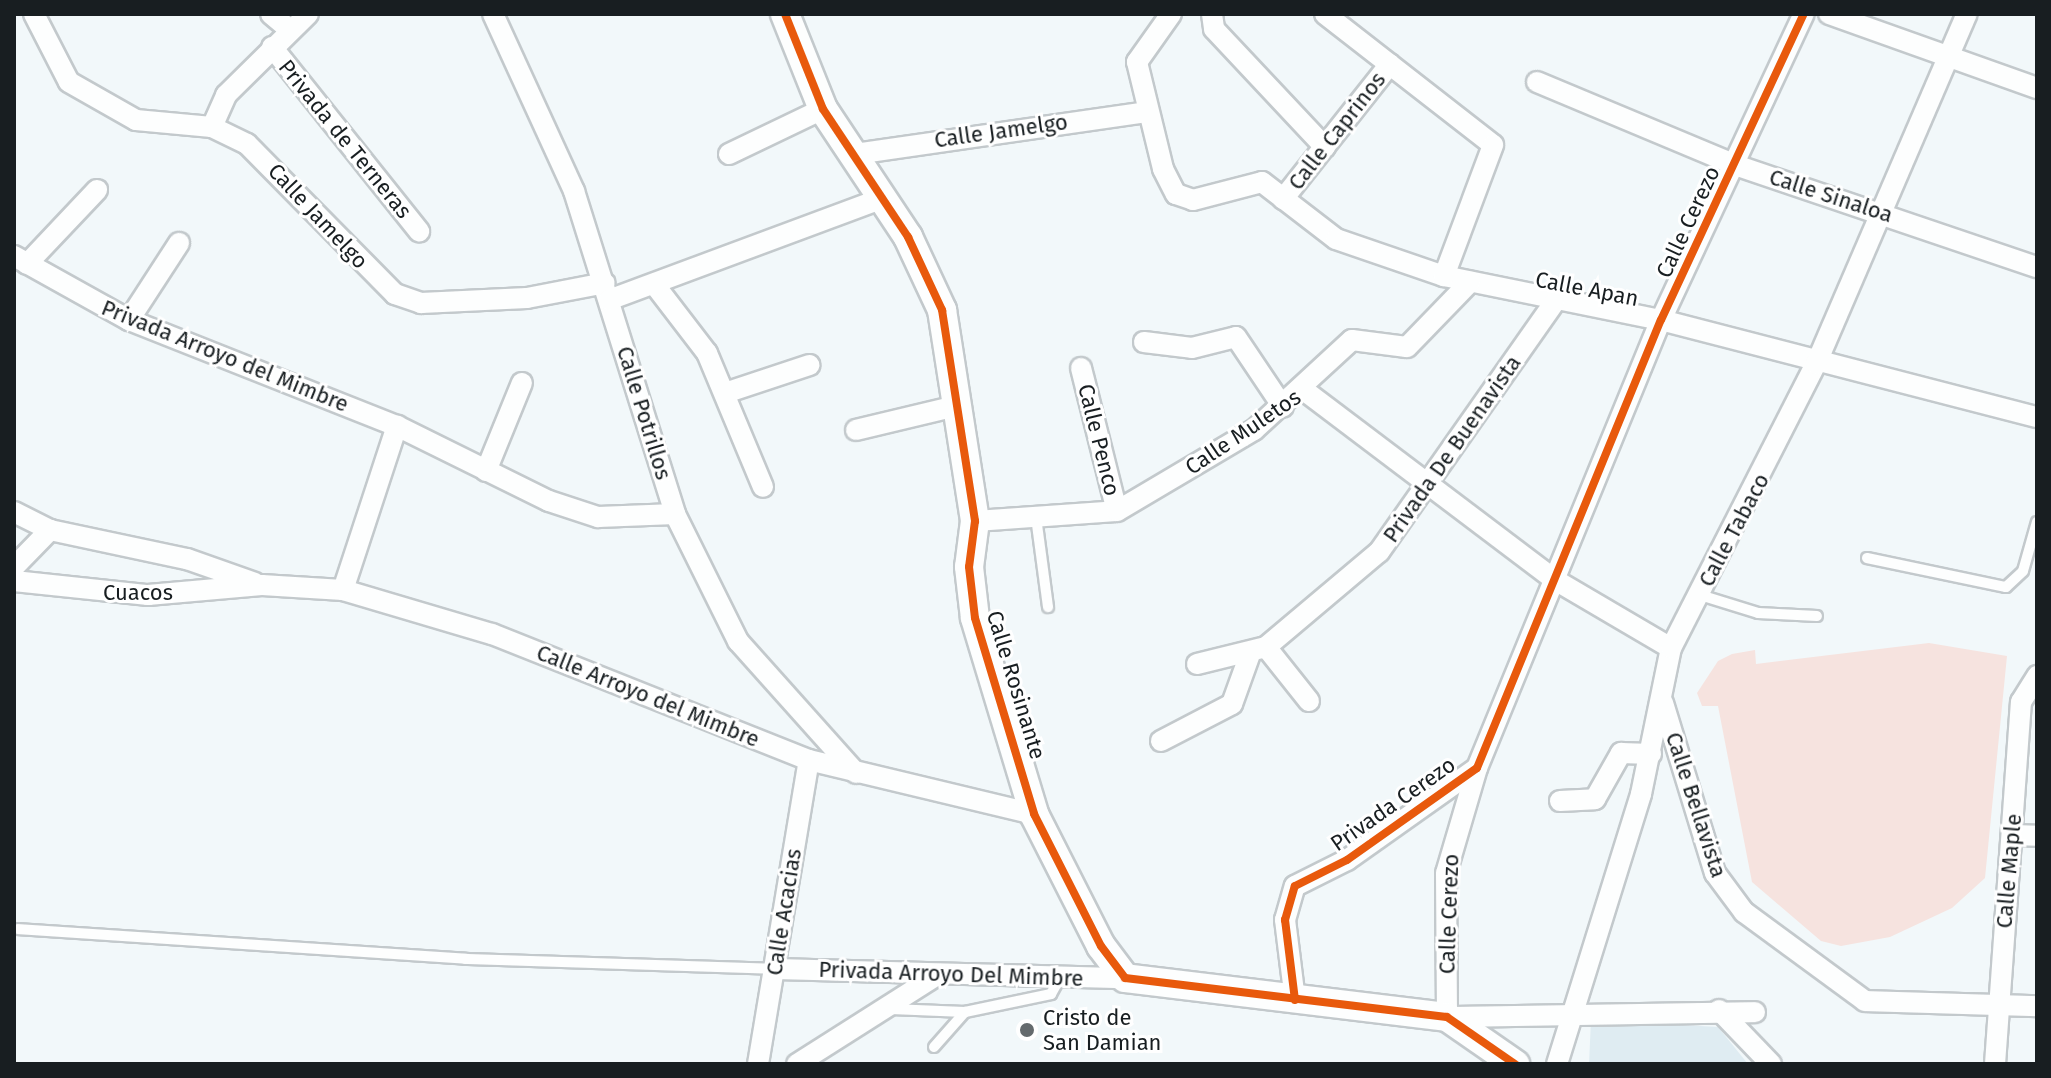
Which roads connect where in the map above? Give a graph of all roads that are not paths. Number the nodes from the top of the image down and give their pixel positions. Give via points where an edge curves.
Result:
1 (34, 14) edge
2 (271, 14) edge
3 (308, 14) edge
4 (493, 14) edge
5 (785, 14) edge
6 (1171, 14) edge
7 (1212, 14) edge
8 (1325, 14) edge
9 (1804, 14) edge
10 (1829, 14) edge
11 (1967, 14) edge
12 (289, 29) junction
13 (272, 47) junction
14 (1949, 58) junction
15 (1390, 64) junction
16 (1537, 82) dead end
17 (2037, 88) edge
18 (823, 109) junction
19 (1148, 112) junction
20 (212, 127) junction
21 (1325, 147) junction
22 (729, 154) dead end
23 (855, 154) junction
24 (1735, 165) junction
25 (97, 190) dead end
26 (884, 198) junction
27 (1283, 199) junction
28 (1886, 213) junction
29 (419, 231) dead end
30 (179, 243) dead end
31 (21, 260) edge
32 (2037, 267) edge
33 (1444, 276) junction
34 (1470, 282) junction
35 (654, 284) junction
36 (607, 292) junction
37 (1554, 303) junction
38 (129, 320) junction
39 (1661, 320) junction
40 (1144, 342) dead end
41 (1816, 364) junction
42 (809, 365) dead end
43 (1081, 368) dead end
44 (522, 383) dead end
45 (1305, 391) junction
46 (725, 393) junction
47 (960, 405) junction
48 (1283, 407) junction
49 (2037, 417) edge
50 (397, 426) junction
51 (856, 430) dead end
52 (486, 471) junction
53 (763, 487) dead end
54 (1427, 489) junction
55 (1117, 511) junction
56 (14, 512) edge
57 (675, 514) junction
58 (1036, 517) junction
59 (975, 521) junction
60 (2037, 522) edge
61 (50, 530) junction
62 (1867, 558) dead end
63 (14, 567) edge
64 (1555, 580) junction
65 (14, 581) edge
66 (262, 585) junction
67 (343, 590) junction
68 (1700, 595) junction
69 (1048, 607) dead end
70 (1817, 616) dead end
71 (1671, 648) junction
72 (1258, 651) junction
73 (1197, 664) dead end
74 (2034, 678) edge
75 (1309, 701) dead end
76 (1663, 703) junction
77 (1161, 741) dead end
78 (1651, 754) junction
79 (809, 760) junction
80 (1477, 768) junction
81 (857, 774) junction
82 (1560, 801) dead end
83 (1034, 814) junction
84 (2013, 835) junction
85 (2037, 836) edge
86 (18, 929) dead end
87 (776, 969) junction
88 (939, 974) junction
89 (1060, 978) junction
90 (1125, 978) junction
91 (1295, 1000) junction
92 (1996, 1006) junction
93 (2037, 1006) edge
94 (885, 1008) junction
95 (1573, 1010) junction
96 (1719, 1010) junction
97 (965, 1012) junction
98 (1755, 1012) dead end
99 (1447, 1017) junction
100 (934, 1047) dead end
101 (1510, 1062) edge
102 (758, 1064) edge
103 (797, 1064) edge
104 (1557, 1064) edge
105 (1771, 1064) edge
106 (1995, 1064) edge

1 - 20 street, Calle Jamelgo via 52,61 101,104 136,120
2 - 12 street
3 - 12 street
4 - 36 street, Calle Potrillos via 574,191
5 - 18 street, Calle Rosinante
6 - 19 street, Calle Apan via 1137,58
7 - 21 street via 1214,29
8 - 15 street, Calle Caprinos
9 - 24 street, Calle Cerezo
10 - 14 street
11 - 14 street, Calle Tabaco
12 - 13 street
13 - 20 street via 226,95
13 - 29 street, Privada de Terneras
14 - 17 street
14 - 28 street, Calle Tabaco
15 - 21 street, Calle Caprinos
15 - 33 street, Calle Caprinos via 1493,145
16 - 24 street, Calle Sinaloa
18 - 22 street
18 - 23 street, Calle Rosinante
19 - 23 street, Calle Jamelgo
19 - 27 street, Calle Apan via 1176,194 1193,200 1256,181
20 - 36 street, Calle Jamelgo via 273,164 395,294 421,303
21 - 27 street, Calle Caprinos
23 - 26 street, Calle Rosinante
24 - 28 street, Calle Sinaloa
24 - 39 street, Calle Cerezo
25 - 31 street
26 - 35 street, Calle Jamelgo
26 - 47 street, Calle Rosinante via 942,310
27 - 33 street, Calle Apan via 1336,239
28 - 32 street, Calle Sinaloa
28 - 41 street, Calle Tabaco
30 - 38 street
31 - 38 street, Privada Arroyo del Mimbre
33 - 34 street, Calle Apan
34 - 37 street, Calle Apan
34 - 45 street, Calle Muletos via 1407,347 1352,340
35 - 36 street, Calle Jamelgo
35 - 46 street via 694,333
36 - 57 street, Calle Potrillos
37 - 39 street, Calle Apan
37 - 54 street, Privada De Buenavista
38 - 50 street, Privada Arroyo del Mimbre
39 - 41 street, Calle Apan
39 - 64 street, Calle Cerezo
40 - 48 street via 1192,348 1228,334 1238,339
41 - 49 street, Calle Apan
41 - 68 street, Calle Tabaco
42 - 46 street
43 - 55 street, Calle Penco
44 - 52 street
45 - 48 street, Calle Muletos
45 - 54 street
46 - 53 street
47 - 51 street
47 - 59 street, Calle Rosinante
48 - 55 street, Calle Muletos
50 - 52 street, Privada Arroyo del Mimbre
50 - 67 street
52 - 57 street, Privada Arroyo del Mimbre via 579,513
54 - 64 street
54 - 72 street, Privada De Buenavista via 1379,552
55 - 58 street, Calle Muletos
56 - 61 street
57 - 81 street, Calle Potrillos via 744,651
58 - 59 street, Calle Muletos
58 - 69 lane
59 - 83 street, Calle Rosinante via 970,591
60 - 62 lane via 2023,571 2006,587
61 - 63 street
61 - 66 street via 187,559
64 - 71 street
64 - 80 street, Privada Cerezo
65 - 66 street, Cuacos via 148,595
66 - 67 street, Calle Arroyo del Mimbre
67 - 79 street, Calle Arroyo del Mimbre via 492,634
68 - 70 lane via 1758,613
68 - 71 street, Calle Tabaco
71 - 76 street, Calle Tabaco
72 - 73 street, Privada De Buenavista
72 - 75 street
72 - 77 street via 1232,704
74 - 84 street, Calle Maple via 2021,702
76 - 78 street, Calle Tabaco
76 - 92 street, Calle Bellavista via 1715,873 1744,912 1865,1001
78 - 82 street via 1621,753 1595,799
78 - 95 street, Calle Tabaco
79 - 81 street, Calle Arroyo del Mimbre
79 - 87 street, Calle Acacias
80 - 91 street, Privada Cerezo via 1347,860 1295,886 1285,920
80 - 99 street, Calle Cerezo via 1446,873
81 - 83 street, Calle Arroyo del Mimbre
83 - 90 street, Calle Rosinante via 1068,892
84 - 85 street
84 - 92 street, Calle Maple
86 - 87 lane via 465,959
87 - 88 street, Privada Arroyo Del Mimbre
87 - 102 street, Calle Acacias
88 - 89 street, Privada Arroyo Del Mimbre
88 - 94 street
89 - 90 street, Privada Arroyo Del Mimbre
89 - 97 lane via 1051,994
90 - 91 street
91 - 99 street
92 - 93 street, Calle Bellavista
92 - 106 street, Calle Maple
94 - 97 lane
94 - 103 street
95 - 96 street
95 - 99 street
95 - 104 street, Calle Tabaco
96 - 98 street
96 - 105 street
97 - 100 lane
99 - 101 street

